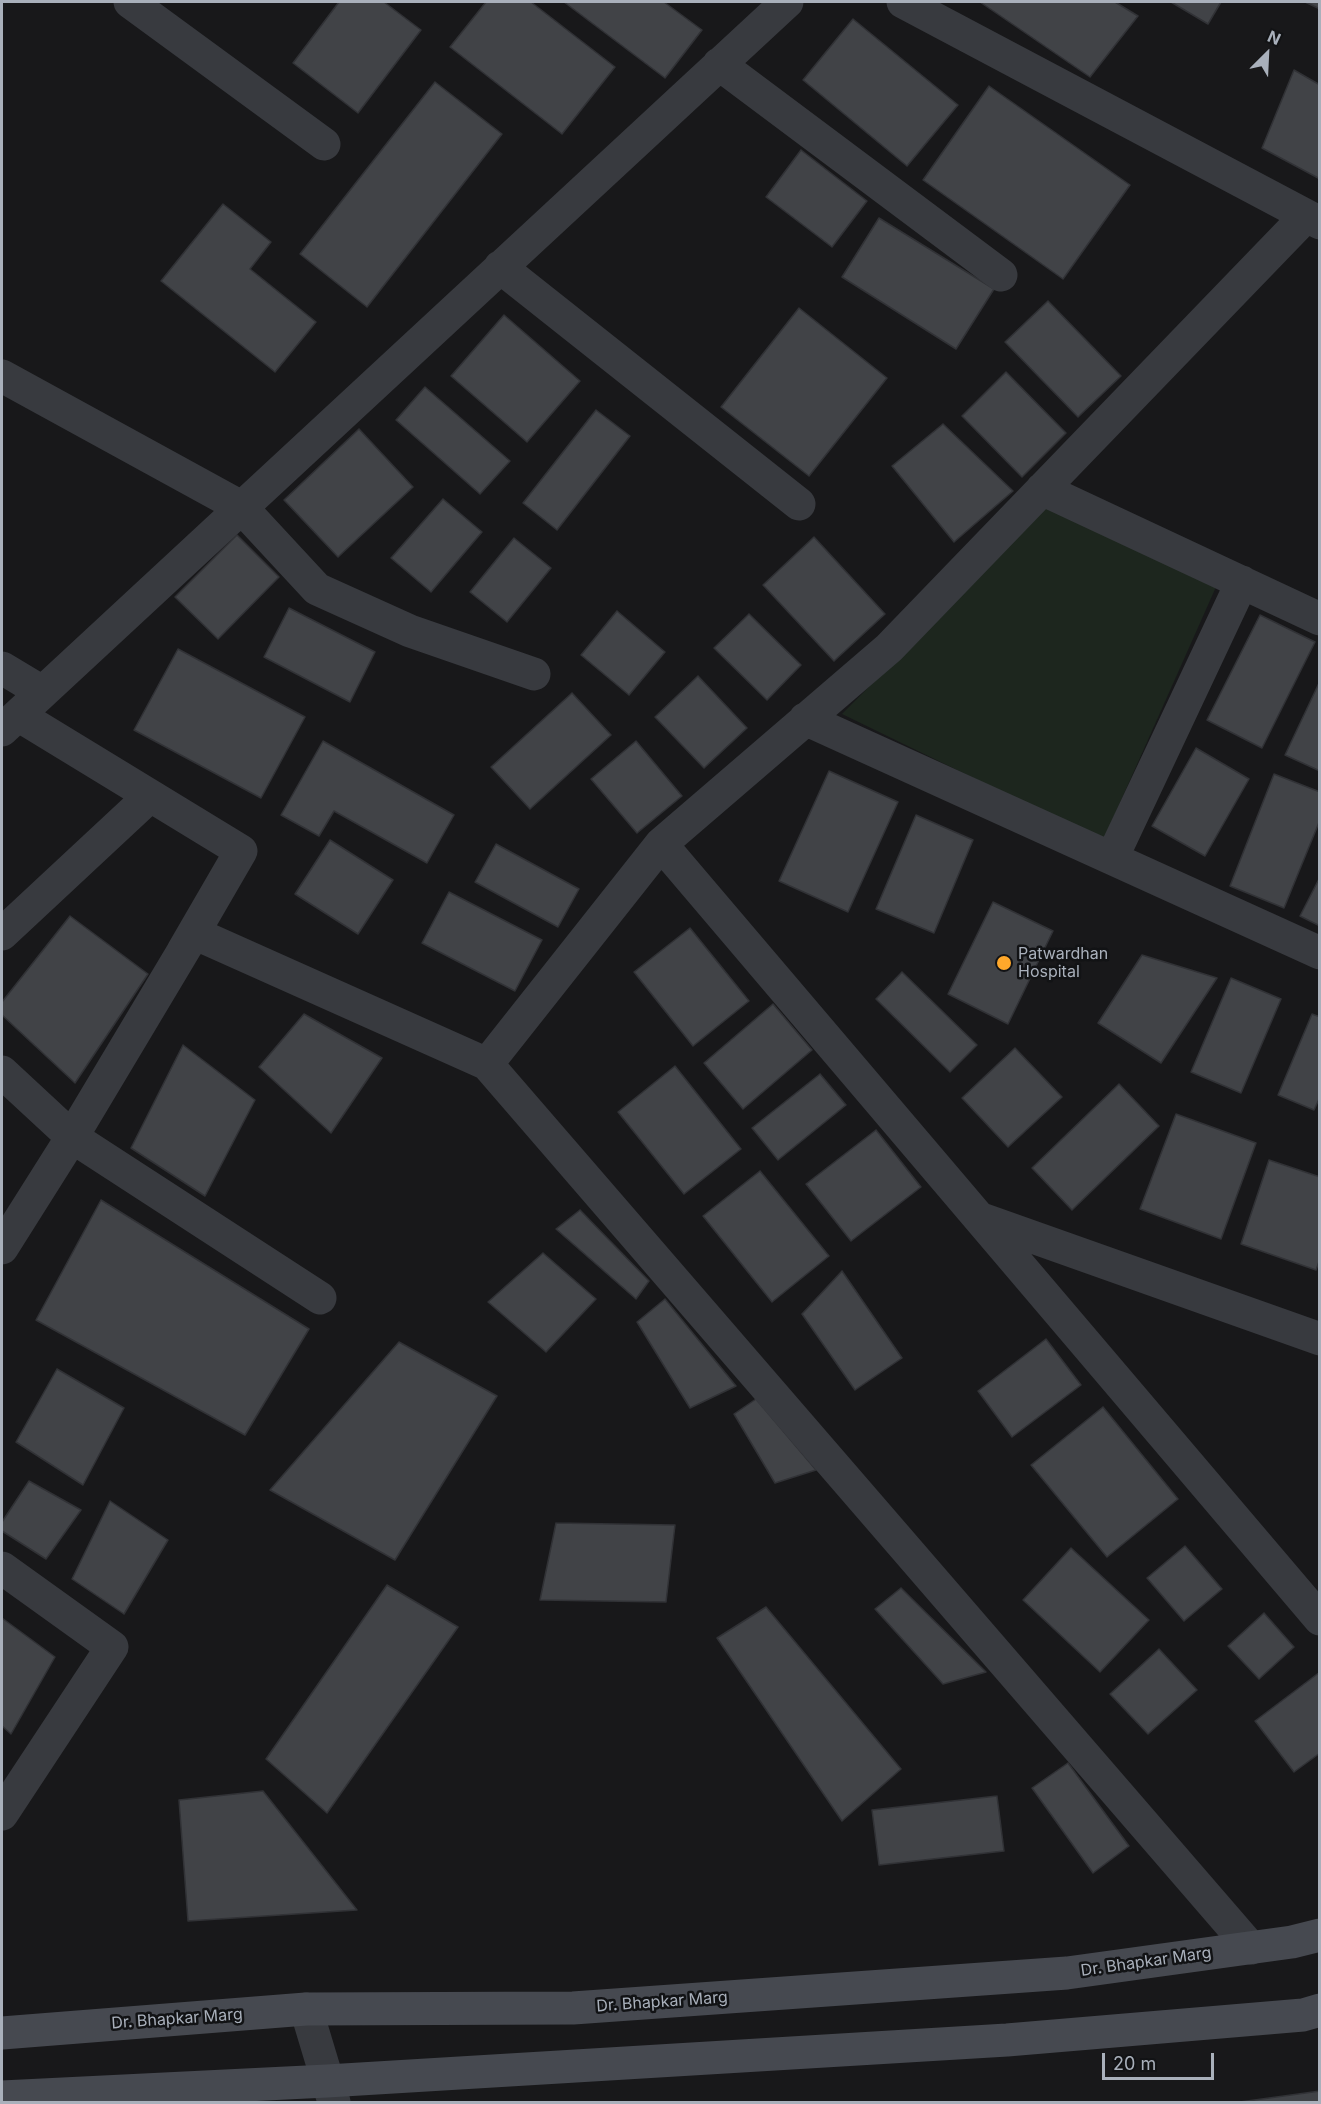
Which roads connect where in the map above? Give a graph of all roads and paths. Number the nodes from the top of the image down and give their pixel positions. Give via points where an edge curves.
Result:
1 (130, 2) edge
2 (787, 2) edge
3 (903, 2) edge
4 (719, 64) junction
5 (324, 144) dead end
6 (1313, 219) edge
7 (500, 267) junction
8 (1001, 274) dead end
9 (2, 375) edge
10 (1042, 489) junction
11 (799, 504) dead end
12 (242, 507) junction
13 (1242, 582) junction
14 (1320, 619) edge
15 (2, 668) edge
16 (534, 674) dead end
17 (42, 692) junction
18 (805, 719) junction
19 (10, 722) edge
20 (150, 796) junction
21 (661, 844) junction
22 (1112, 858) junction
23 (2, 934) edge
24 (1320, 953) edge
25 (179, 957) junction
26 (487, 1064) junction
27 (2, 1072) edge
28 (72, 1137) junction
29 (978, 1217) junction
30 (2, 1248) edge
31 (320, 1298) dead end
32 (1320, 1339) edge
33 (2, 1568) edge
34 (1316, 1607) edge
35 (2, 1814) edge
36 (1320, 1935) edge
37 (1251, 1948) junction
38 (306, 2009) junction
39 (1320, 2010) edge
40 (2, 2033) edge
41 (331, 2092) edge
42 (2, 2097) edge

1 - 5 street
2 - 4 street
3 - 6 street
4 - 7 street
4 - 8 street
6 - 10 street
7 - 11 street
7 - 12 street
9 - 12 street
10 - 13 street
10 - 18 street via 889,648
12 - 16 street via 317,589 410,631
12 - 17 street
13 - 14 street
13 - 22 street
15 - 17 street
17 - 19 street
18 - 21 street
18 - 22 street
19 - 20 street
20 - 23 street
20 - 25 street via 241,851
21 - 26 street
21 - 29 street
22 - 24 street
25 - 26 street via 194,933
25 - 28 street
26 - 37 street
27 - 28 street
28 - 30 street
28 - 31 street
29 - 32 street
29 - 34 street
33 - 35 street via 112,1647
36 - 37 main road, Dr. Bhapkar Marg
37 - 38 main road, Dr. Bhapkar Marg via 1066,1973 585,2007
38 - 40 main road, Dr. Bhapkar Marg
38 - 41 street
39 - 41 main road via 1303,2015 1007,2040
41 - 42 main road

